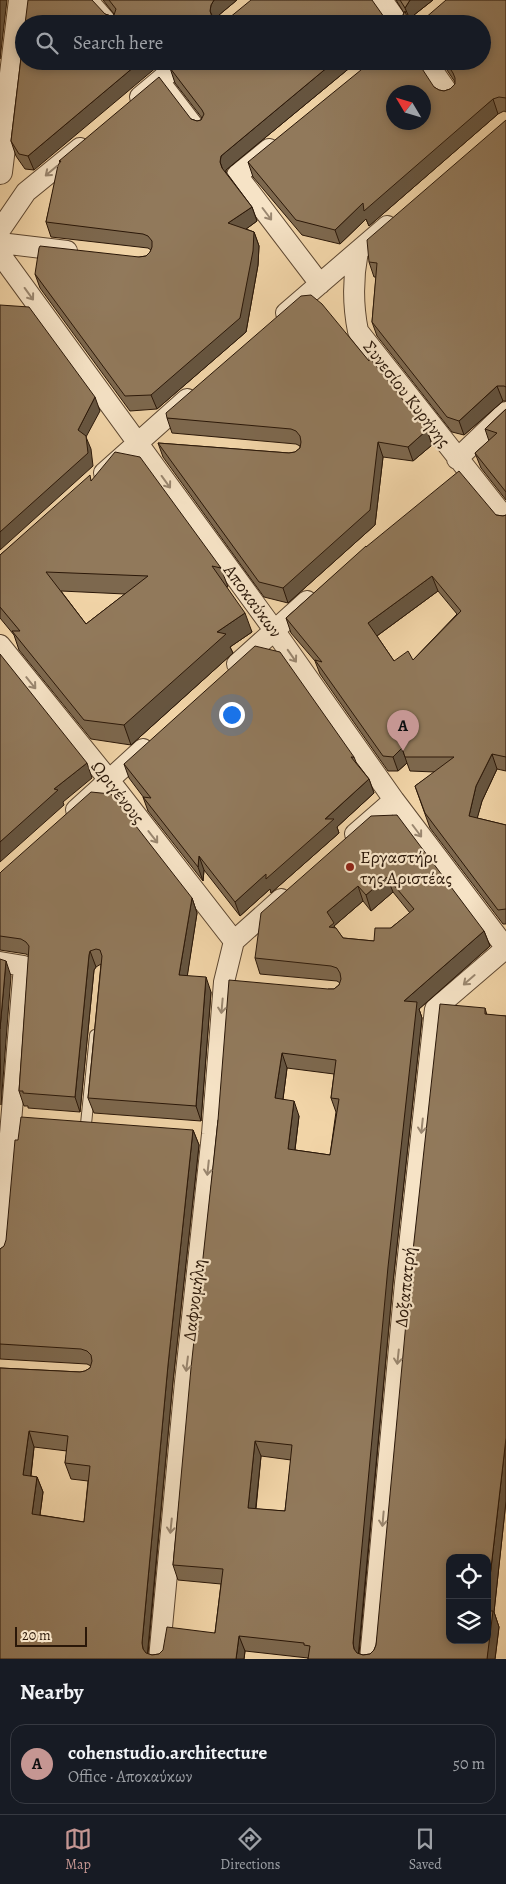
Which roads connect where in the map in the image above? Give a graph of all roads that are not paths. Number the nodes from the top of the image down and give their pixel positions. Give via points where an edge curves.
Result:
1 (21, 0) edge
2 (94, 0) edge
3 (382, 0) edge
4 (18, 15) edge
5 (107, 15) edge
6 (393, 15) edge
7 (15, 27) edge
8 (6, 68) edge
9 (172, 70) edge
10 (433, 70) edge
11 (163, 78) junction
12 (450, 94) edge
13 (125, 110) edge
14 (202, 129) edge
15 (95, 135) edge
16 (281, 139) edge
17 (0, 172) edge
18 (403, 212) edge
19 (0, 230) edge
20 (0, 243) edge
21 (358, 251) junction
22 (89, 253) edge
23 (0, 254) edge
24 (320, 284) junction
25 (276, 322) edge
26 (203, 385) edge
27 (506, 412) edge
28 (137, 442) junction
29 (167, 445) edge
30 (457, 459) junction
31 (87, 488) edge
32 (506, 519) edge
33 (318, 591) edge
34 (274, 630) junction
35 (0, 645) edge
36 (224, 676) edge
37 (159, 734) edge
38 (109, 780) junction
39 (394, 800) junction
40 (65, 819) edge
41 (343, 845) edge
42 (292, 890) edge
43 (234, 941) junction
44 (506, 948) edge
45 (0, 962) edge
46 (95, 1028) edge
47 (86, 1124) edge
48 (0, 1254) edge
49 (159, 1659) edge
50 (370, 1659) edge

1 - 4 street
2 - 5 lane
3 - 6 street
7 - 8 street
8 - 17 street
9 - 11 street
10 - 12 street
11 - 13 street
11 - 14 lane
15 -> 19 street via 26,192
16 -> 24 street via 237,175
18 - 21 street
20 - 22 street
21 - 24 street
21 - 30 street, Συνεσίου Κυρήνης via 355,319 358,331
23 -> 28 street, Αποκαύκων
24 - 25 street
26 - 28 street
27 - 30 street
28 - 29 street
28 - 31 street
28 -> 34 street, Αποκαύκων
30 - 32 street, Συνεσίου Κυρήνης
33 - 34 street
34 - 36 street
34 -> 39 street, Αποκαύκων
35 -> 38 street, Ωριγένους
37 - 38 street
38 - 40 street
38 -> 43 street, Ωριγένους
39 - 41 street
39 -> 44 street, Αποκαύκων
42 - 43 street
43 -> 49 street, Δαφνομήλη via 233,983 202,1133 183,1402
44 -> 50 street, Δοξαπατρή via 435,1009 405,1283
45 - 48 street via 24,966 21,1120
46 - 47 lane

